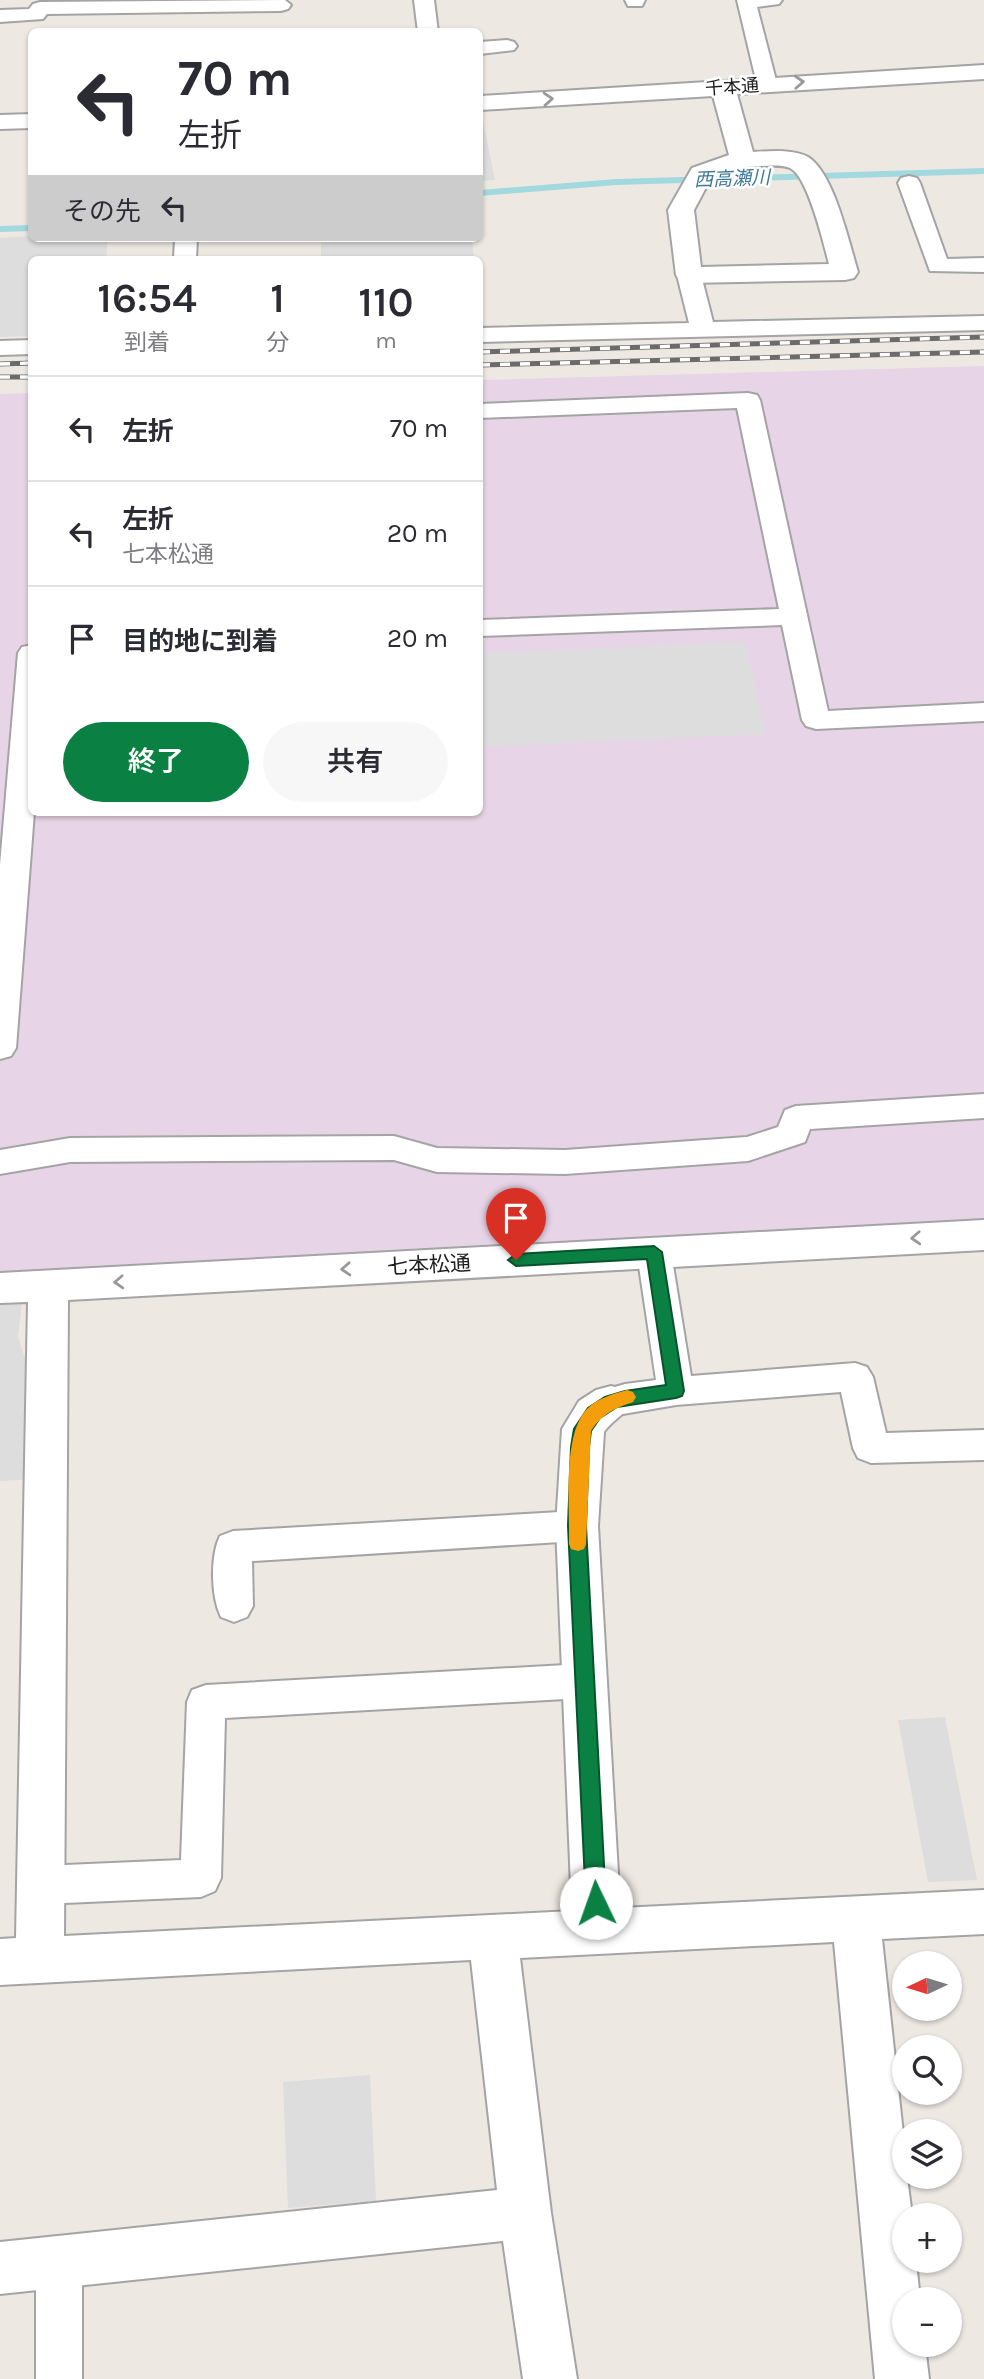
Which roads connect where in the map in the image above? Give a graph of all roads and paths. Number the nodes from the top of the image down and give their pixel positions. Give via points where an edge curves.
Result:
1 (424, 0) edge
2 (772, 0) edge
3 (745, 1) edge
4 (188, 3) edge
5 (81, 4) edge
6 (281, 8) edge
7 (0, 16) edge
8 (428, 28) edge
9 (508, 46) dead end
10 (483, 47) edge
11 (984, 72) edge
12 (766, 84) junction
13 (723, 87) junction
14 (483, 103) edge
15 (28, 121) edge
16 (0, 122) edge
17 (743, 159) junction
18 (909, 183) dead end
19 (984, 265) edge
20 (689, 275) junction
21 (984, 323) edge
22 (703, 330) junction
23 (483, 335) edge
24 (28, 347) edge
25 (0, 348) edge
26 (483, 411) edge
27 (794, 617) junction
28 (483, 628) edge
29 (28, 687) edge
30 (984, 712) edge
31 (7, 868) edge
32 (0, 1048) edge
33 (984, 1106) edge
34 (0, 1162) edge
35 (984, 1235) edge
36 (654, 1252) junction
37 (48, 1285) junction
38 (0, 1288) edge
39 (676, 1391) junction
40 (611, 1402) joint
41 (984, 1445) edge
42 (577, 1526) junction
43 (233, 1605) dead end
44 (583, 1681) junction
45 (42, 1885) junction
46 (984, 1912) edge
47 (856, 1920) junction
48 (597, 1931) junction
49 (493, 1938) junction
50 (20, 1961) edge
51 (525, 2213) junction
52 (59, 2263) junction
53 (0, 2269) edge
54 (59, 2379) edge
55 (550, 2379) edge
56 (902, 2379) edge

1 - 8 lane
2 - 3 lane
3 - 12 lane
4 - 5 lane
4 - 6 lane
5 - 7 lane via 40,8 36,15
9 - 10 lane
12 -> 11 street, 千本通
12 - 13 street, 千本通
14 -> 13 street, 千本通
13 - 17 street
15 - 16 street
17 - 20 street via 696,180 681,210
17 - 20 street via 798,162 811,176 845,272
18 - 19 lane via 938,266
20 - 22 lane
21 - 22 lane
22 - 23 lane
24 - 25 lane
26 - 27 lane via 748,400
27 - 28 lane
27 - 30 lane via 816,720
29 - 31 lane
31 - 32 lane
33 - 34 lane via 796,1118 793,1134 748,1149 565,1162 437,1160 394,1148 70,1150
35 -> 36 street, 七本松通
36 -> 37 street, 七本松通
36 - 39 lane
37 - 38 street, 七本松通
37 - 45 street
39 - 40 lane
39 - 41 lane via 855,1377 871,1448
40 - 42 street via 594,1413 583,1429
42 - 43 lane via 233,1547
42 - 44 street
44 - 45 lane via 206,1702 201,1878
44 - 48 street
45 - 50 street
46 - 47 street
47 - 48 street
47 - 56 street
48 - 49 street
49 - 50 street
49 - 51 street
51 - 52 street
51 - 55 street
52 - 53 street
52 - 54 lane

